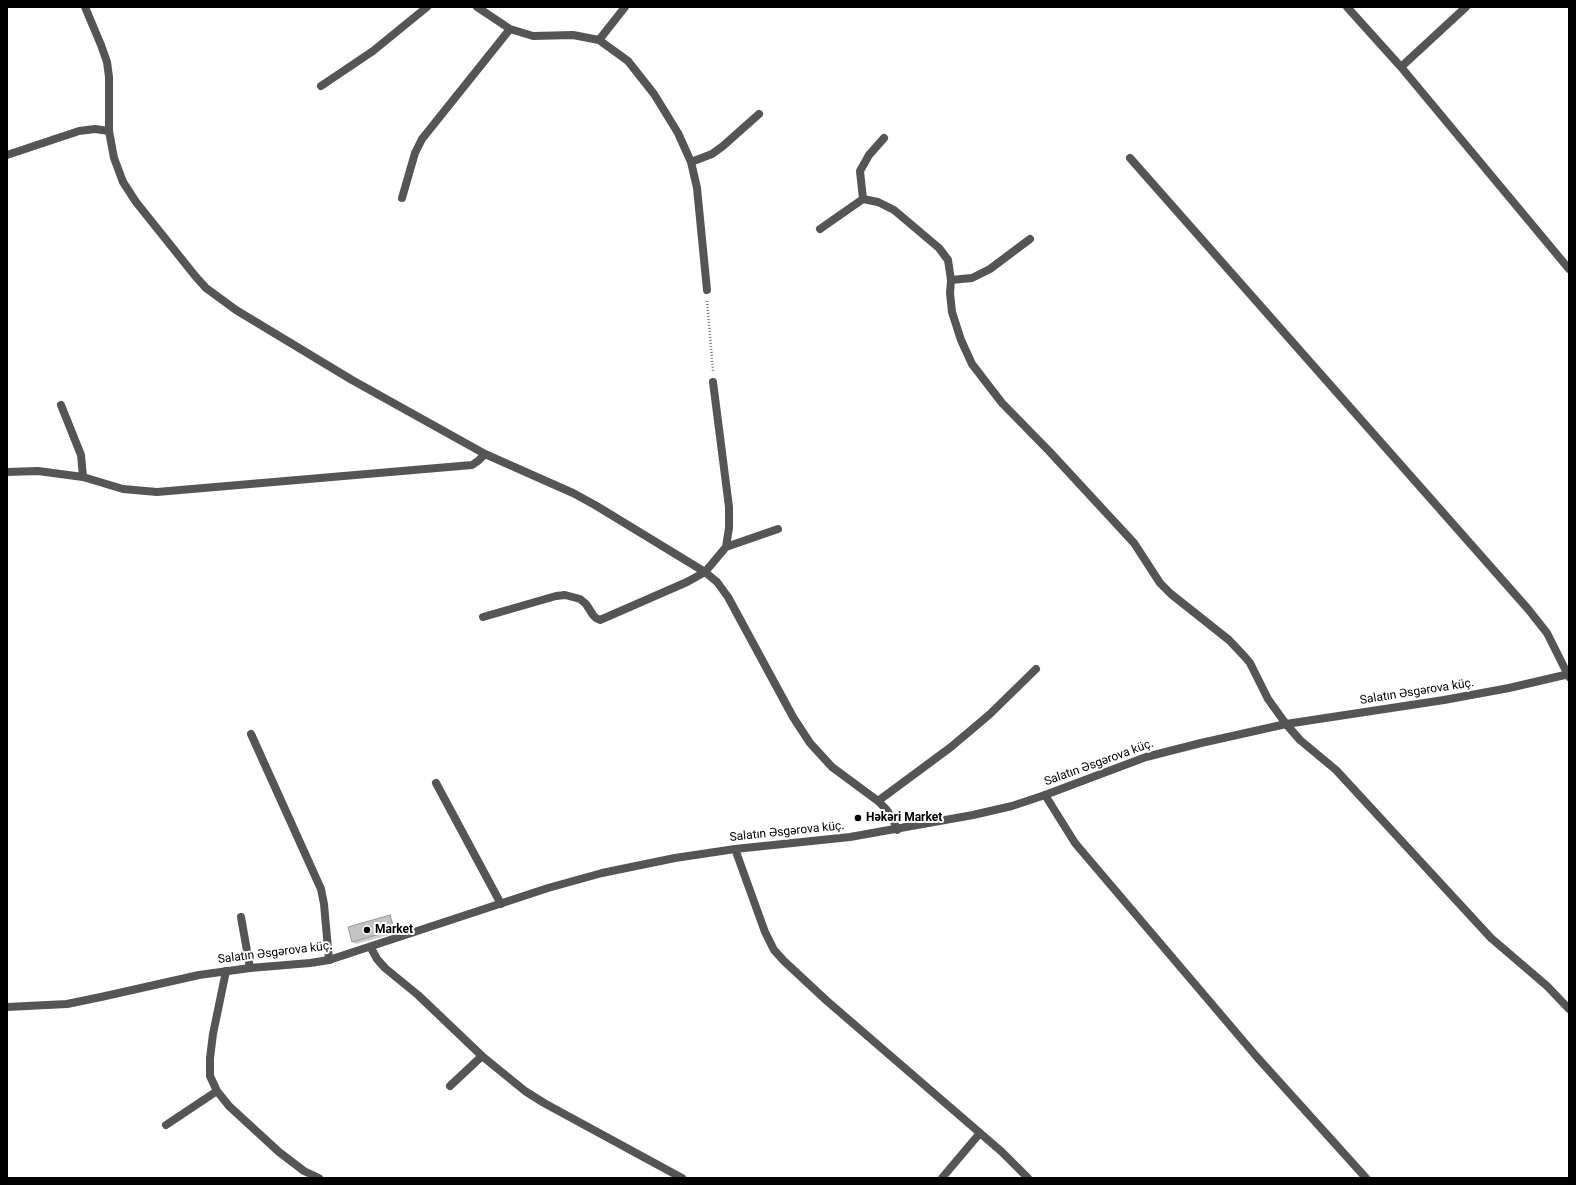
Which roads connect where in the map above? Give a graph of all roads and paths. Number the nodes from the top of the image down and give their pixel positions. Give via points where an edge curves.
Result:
1 (85, 7) edge
2 (427, 7) edge
3 (477, 7) edge
4 (625, 7) edge
5 (1347, 7) edge
6 (1466, 7) edge
7 (510, 30) junction
8 (599, 40) junction
9 (1401, 67) junction
10 (321, 86) dead end
11 (759, 114) dead end
12 (109, 131) junction
13 (884, 138) dead end
14 (7, 155) edge
15 (1130, 158) dead end
16 (691, 162) junction
17 (402, 198) dead end
18 (863, 199) junction
19 (820, 228) dead end
20 (1030, 239) dead end
21 (1569, 269) edge
22 (951, 280) junction
23 (707, 290) joint
24 (713, 382) joint
25 (61, 405) dead end
26 (485, 454) junction
27 (7, 472) edge
28 (83, 477) junction
29 (778, 529) dead end
30 (726, 547) junction
31 (705, 572) junction
32 (483, 617) dead end
33 (1036, 669) dead end
34 (1568, 675) edge
35 (1286, 724) junction
36 (251, 734) dead end
37 (436, 784) dead end
38 (1045, 795) junction
39 (878, 801) junction
40 (897, 830) junction
41 (735, 850) junction
42 (501, 904) junction
43 (242, 917) dead end
44 (371, 948) junction
45 (329, 960) junction
46 (250, 968) junction
47 (226, 971) junction
48 (7, 1007) edge
49 (1569, 1009) edge
50 (482, 1056) junction
51 (450, 1086) dead end
52 (216, 1091) junction
53 (166, 1125) dead end
54 (980, 1133) junction
55 (319, 1178) edge
56 (682, 1178) edge
57 (942, 1178) edge
58 (1028, 1178) edge
59 (1366, 1178) edge

1 - 12 street via 107,62
2 - 10 street via 374,51
3 - 7 street
4 - 8 street
5 - 9 street
6 - 9 street
7 - 8 street via 533,36 573,35
7 - 17 street via 422,139 415,153
8 - 16 street via 628,61 654,94 678,133
9 - 21 street
11 - 16 street via 724,146
12 - 14 street via 79,131
12 - 26 street via 114,158 123,182 136,202 206,288 236,310 326,365
13 - 18 street via 869,155 860,172
15 - 34 street via 1528,609 1547,633
16 - 23 street via 697,188
18 - 19 street
18 - 22 street via 878,202 894,210 939,248 948,260
20 - 22 street via 990,269 972,278
22 - 35 street via 952,312 961,340 972,364 984,380 1002,403 1134,543 1160,583 1229,640 1245,657 1268,699
23 - 24 path
24 - 30 street via 729,507
25 - 28 street via 81,455
26 - 28 street via 472,465 157,492 123,489
26 - 31 street via 573,493
27 - 28 street via 38,471
29 - 30 street
30 - 31 street
31 - 32 street via 600,620 592,615 580,599 565,595
31 - 39 street via 717,582 728,597 793,717 810,743 832,767
33 - 39 street via 990,714 951,747
34 - 35 street, Salatın Əsgərova küç. via 1444,700
35 - 38 street, Salatın Əsgərova küç. via 1146,757
35 - 49 street via 1300,740 1336,770 1491,938 1547,986
36 - 45 street via 321,889
37 - 42 street
38 - 40 street, Salatın Əsgərova küç. via 1012,806
38 - 59 street via 1075,843 1256,1056
39 - 40 street via 893,819
40 - 41 street, Salatın Əsgərova küç.
41 - 42 street, Salatın Əsgərova küç. via 675,858 602,873
41 - 54 street via 774,950 826,1001
42 - 44 street, Salatın Əsgərova küç.
43 - 46 street
44 - 45 street, Salatın Əsgərova küç.
44 - 50 street via 385,968 418,995
45 - 46 street, Salatın Əsgərova küç. via 310,964
46 - 47 street, Salatın Əsgərova küç.
47 - 48 street, Salatın Əsgərova küç. via 200,974 67,1004
47 - 52 street via 216,1013 210,1058 210,1076
50 - 51 street
50 - 56 street via 544,1104
52 - 53 street
52 - 55 street via 279,1152 304,1171
54 - 57 street
54 - 58 street

